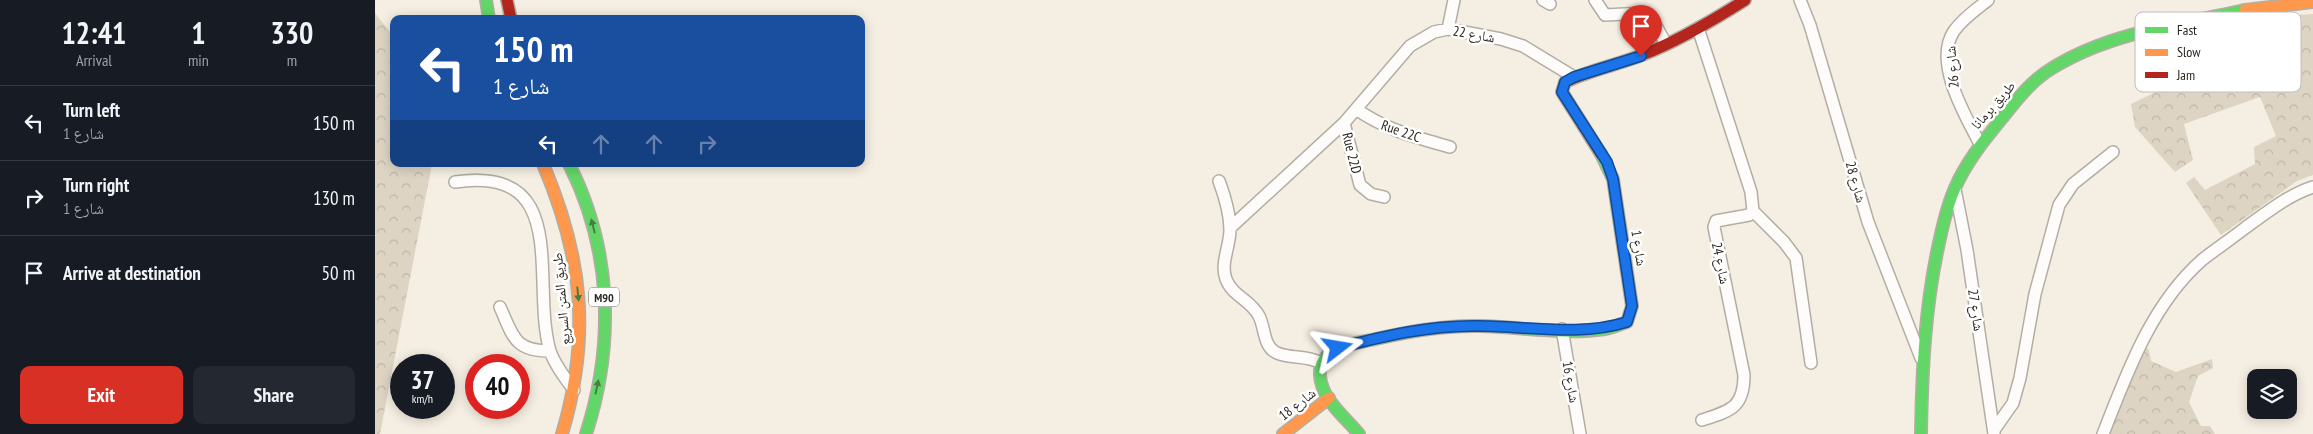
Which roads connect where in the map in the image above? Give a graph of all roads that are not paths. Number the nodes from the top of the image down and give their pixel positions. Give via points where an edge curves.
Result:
1 (486, 0) edge
2 (507, 0) edge
3 (1454, 0) edge
4 (1595, 0) edge
5 (1744, 0) edge
6 (1800, 0) edge
7 (1989, 0) edge
8 (2313, 2) edge
9 (2236, 12) edge
10 (488, 15) edge
11 (510, 15) edge
12 (1697, 28) junction
13 (1448, 29) junction
14 (2135, 35) edge
15 (1666, 44) junction
16 (1574, 77) junction
17 (1356, 109) junction
18 (1344, 123) junction
19 (1980, 144) junction
20 (1450, 147) dead end
21 (2113, 152) dead end
22 (544, 167) edge
23 (570, 167) edge
24 (1219, 181) dead end
25 (455, 182) dead end
26 (1955, 187) junction
27 (2313, 187) edge
28 (1384, 197) dead end
29 (1753, 211) junction
30 (1230, 228) junction
31 (499, 307) dead end
32 (1562, 329) junction
33 (550, 351) junction
34 (1922, 362) junction
35 (1321, 363) junction
36 (1811, 363) dead end
37 (574, 390) junction
38 (1329, 398) junction
39 (1702, 420) dead end
40 (1994, 432) edge
41 (562, 434) edge
42 (586, 434) edge
43 (1283, 434) edge
44 (1359, 434) edge
45 (1580, 434) edge
46 (1921, 434) edge
47 (2103, 434) edge

1 - 10 main road
2 - 11 main road
3 - 13 street
4 - 15 street via 1605,15 1644,13 1655,24
5 - 12 main road
6 - 34 street, شارع 28 via 1868,222
7 - 19 street, شارع 26 via 1965,19 1947,44 1953,91
8 - 9 main road, طريق برمانا
12 - 15 main road
12 - 29 street via 1751,192
13 - 16 street, شارع 22 via 1523,46
13 - 17 street, شارع 22 via 1434,32 1411,46
14 - 19 main road, طريق برمانا via 2079,54 2053,67 2027,88
15 - 16 main road via 1641,56
16 - 32 main road, شارع 1 via 1565,82 1562,92 1607,162 1613,179 1632,306 1627,322 1607,329
17 - 18 street, شارع 22
17 - 20 street, Rue 22C via 1393,130
18 - 28 street, Rue 22D via 1360,184 1371,194
18 - 30 street, شارع 22
19 - 26 main road, طريق برمانا
21 - 40 street via 2073,184 2059,204 2035,294 2013,403
22 -> 37 main road, طريق المتن السريع / M90 via 561,203 574,253 581,319
42 -> 23 main road, M90 via 604,355 603,286 595,230 587,201
24 - 30 street
25 - 33 street via 475,179 502,183 521,194 532,208 541,244
26 - 34 main road, طريق برمانا via 1946,211 1932,274
26 - 40 street, شارع 27
27 - 47 street via 2264,214 2202,261 2185,279 2154,320 2122,381
29 - 36 street via 1796,258
29 - 39 street, شارع 24 via 1749,215 1717,221 1714,227 1744,375 1744,390 1739,402 1731,408
30 - 35 street via 1225,275 1230,288 1255,308 1269,347 1276,352
31 - 33 street via 517,343 533,351
32 - 35 main road, شارع 1 via 1438,327 1338,348
32 - 45 street, شارع 16
33 - 37 street
34 - 46 main road, طريق برمانا
35 - 38 main road via 1319,375
37 - 41 main road, طريق المتن السريع / M90
38 - 43 main road, شارع 18
38 - 44 main road

